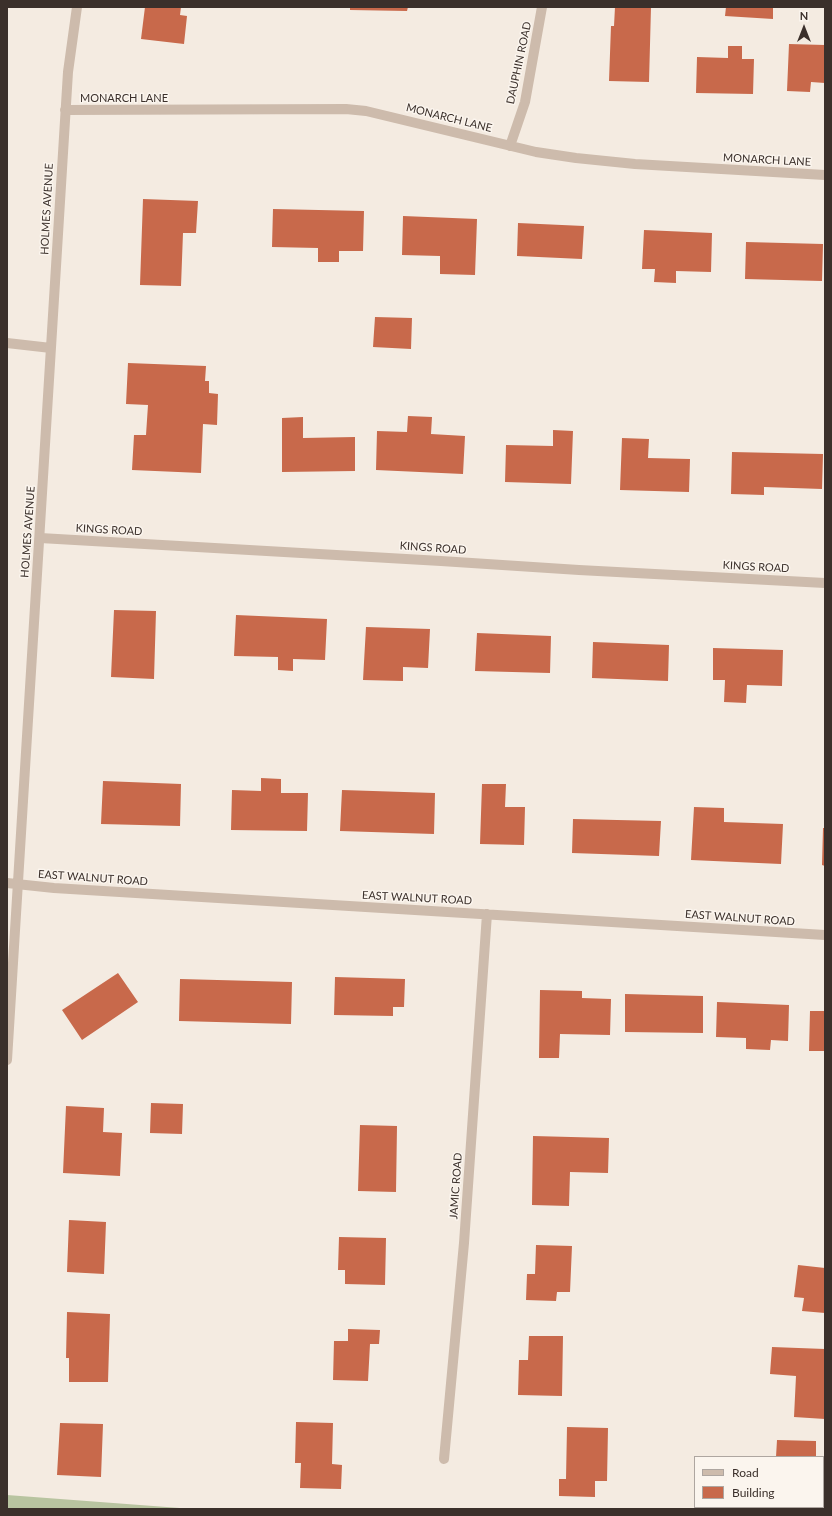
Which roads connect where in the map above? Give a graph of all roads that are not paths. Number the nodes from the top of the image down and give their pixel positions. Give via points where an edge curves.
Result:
1 (77, 7) edge
2 (542, 7) edge
3 (65, 110) junction
4 (510, 146) junction
5 (825, 175) edge
6 (7, 343) edge
7 (51, 348) junction
8 (40, 538) junction
9 (825, 583) edge
10 (7, 883) edge
11 (18, 884) junction
12 (487, 914) junction
13 (825, 935) edge
14 (7, 1060) edge
15 (444, 1459) dead end

1 - 3 street, HOLMES AVENUE
2 - 4 street, DAUPHIN ROAD via 525,102
3 - 4 street, MONARCH LANE via 353,109 390,115
3 - 7 street, HOLMES AVENUE
4 - 5 street, MONARCH LANE via 576,158 635,164
6 - 7 street
7 - 8 street, HOLMES AVENUE
8 - 9 street, KINGS ROAD
8 - 11 street, HOLMES AVENUE
10 - 11 street, EAST WALNUT ROAD
11 - 12 street, EAST WALNUT ROAD
11 - 14 street, HOLMES AVENUE
12 - 13 street, EAST WALNUT ROAD
12 - 15 street, JAMIC ROAD via 464,1243

